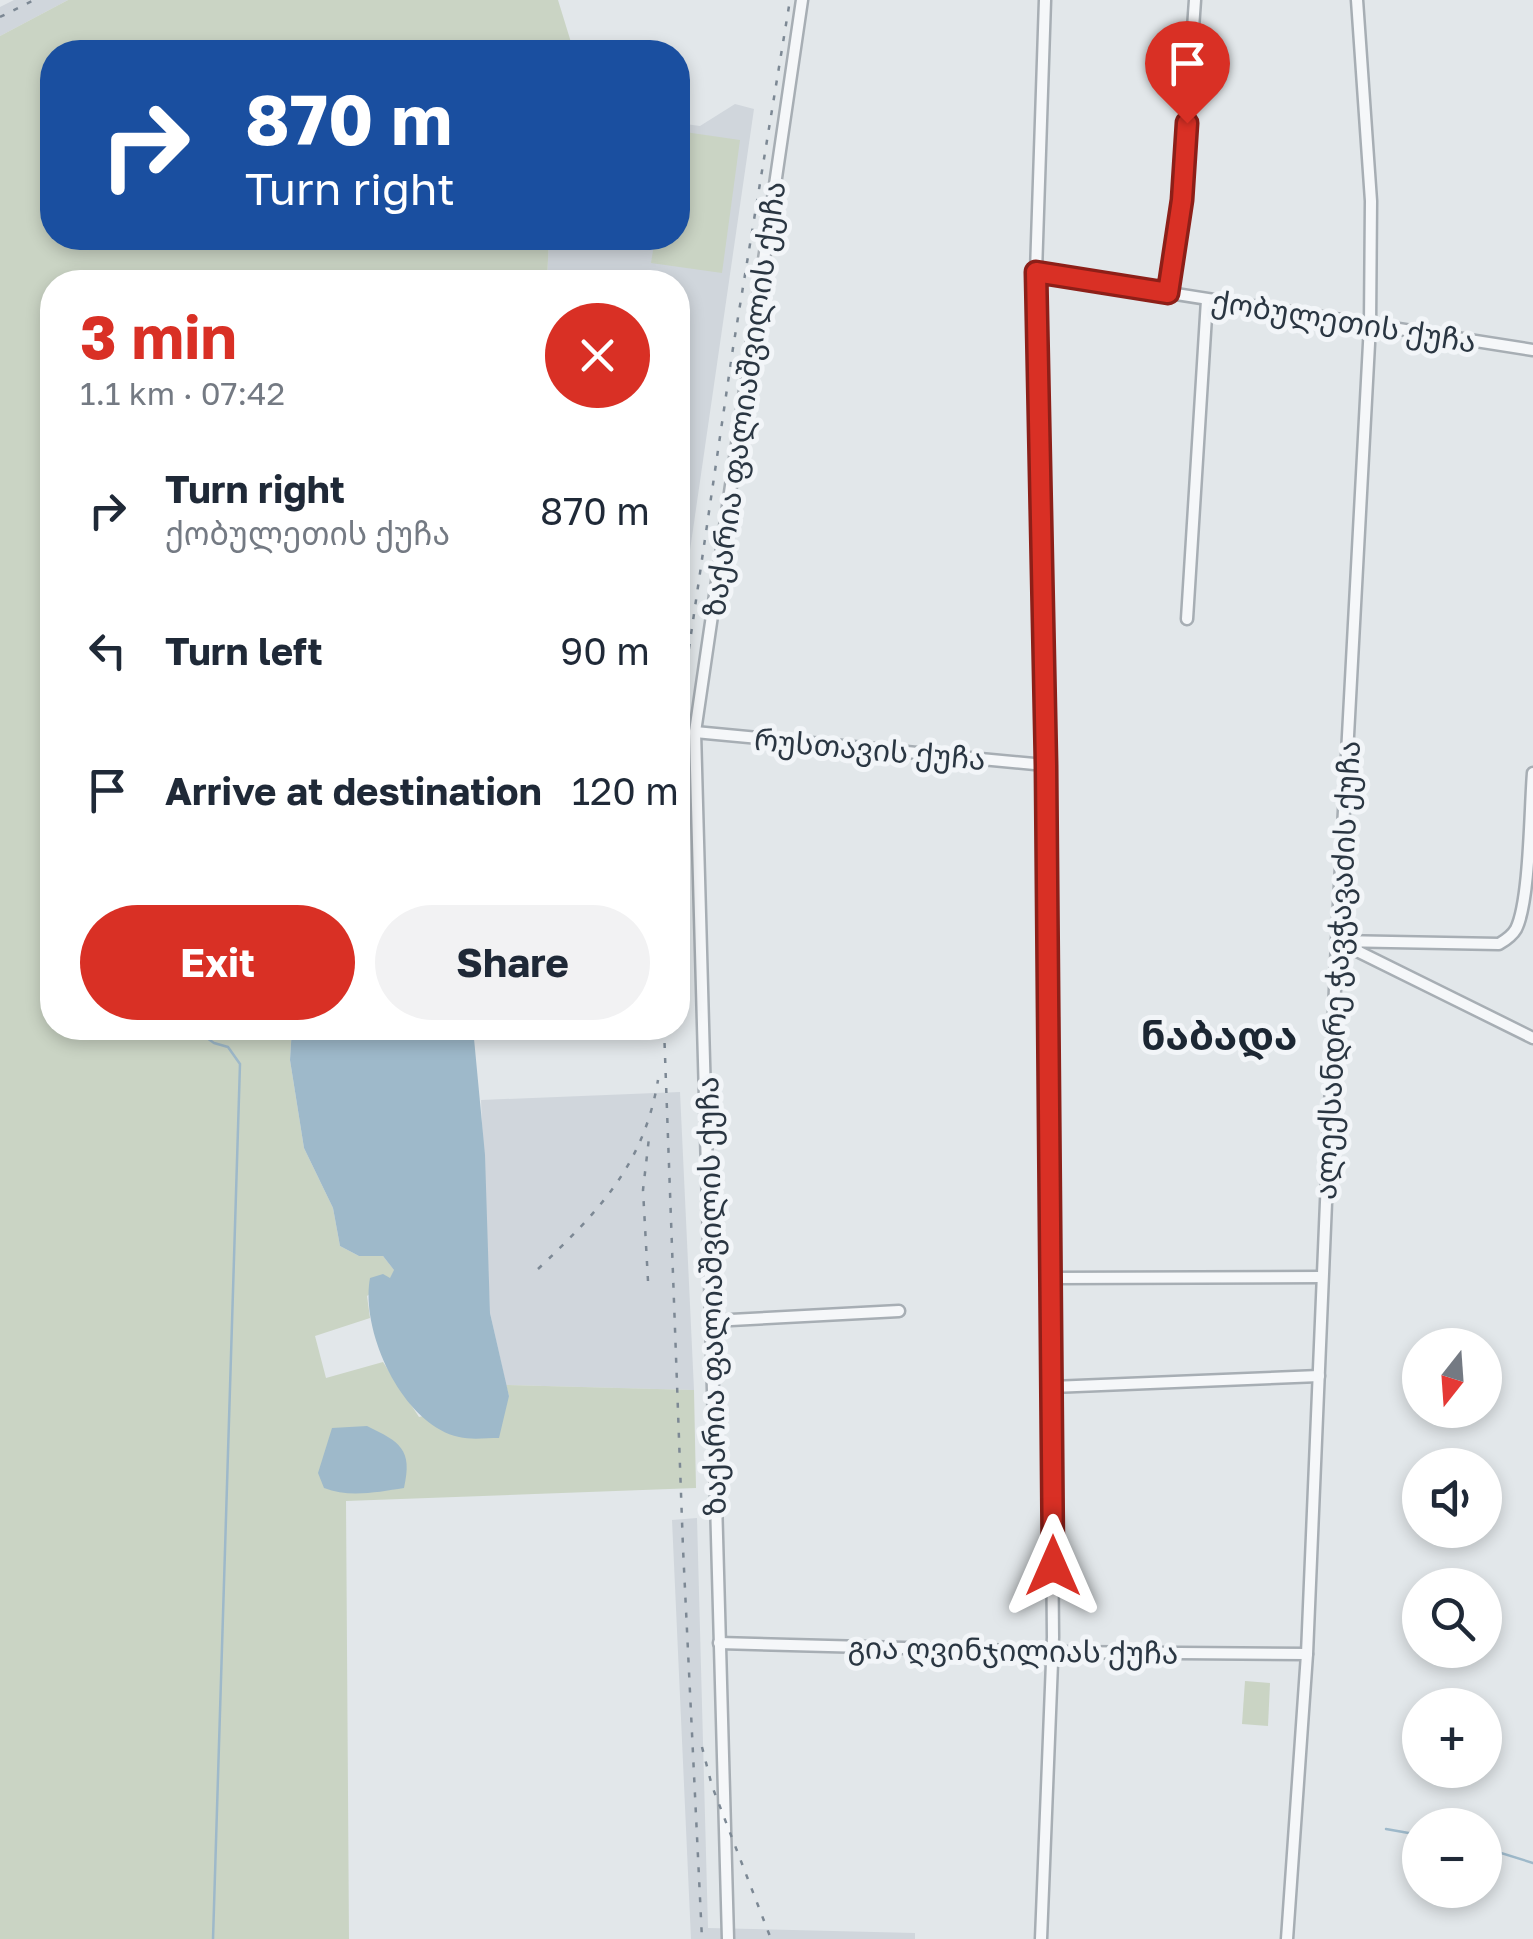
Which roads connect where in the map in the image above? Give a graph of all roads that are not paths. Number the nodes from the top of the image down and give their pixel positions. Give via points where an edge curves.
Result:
1 (802, 0) edge
2 (1045, 0) edge
3 (1194, 0) edge
4 (1358, 0) edge
5 (1036, 272) junction
6 (1168, 293) junction
7 (1207, 300) junction
8 (1370, 325) junction
9 (1533, 350) edge
10 (1187, 620) dead end
11 (695, 732) junction
12 (1046, 765) junction
13 (1533, 773) edge
14 (1338, 941) junction
15 (1533, 1038) edge
16 (1322, 1277) junction
17 (1052, 1278) junction
18 (898, 1311) dead end
19 (712, 1321) junction
20 (1319, 1376) junction
21 (1052, 1387) junction
22 (719, 1643) junction
23 (1052, 1652) junction
24 (1307, 1654) junction
25 (728, 1939) edge
26 (1041, 1939) edge
27 (1287, 1939) edge

1 - 11 street, ზაქარია ფალიაშვილის ქუჩა
2 - 5 street
3 - 6 street via 1182,200
4 - 8 street, ალექსანდრე ჭავჭავაძის ქუჩა
5 - 6 street, ქობულეთის ქუჩა
5 - 12 street
6 - 7 street, ქობულეთის ქუჩა
7 - 8 street, ქობულეთის ქუჩა
7 - 10 street
8 - 9 street, ქობულეთის ქუჩა
8 - 14 street, ალექსანდრე ჭავჭავაძის ქუჩა
11 - 12 street, რუსთავის ქუჩა
11 - 19 street, ზაქარია ფალიაშვილის ქუჩა
12 - 17 street
13 - 14 street via 1522,905 1509,939
14 - 15 street
14 - 16 street, ალექსანდრე ჭავჭავაძის ქუჩა
16 - 17 street
16 - 20 street, ალექსანდრე ჭავჭავაძის ქუჩა
17 - 21 street
18 - 19 street
19 - 22 street, ზაქარია ფალიაშვილის ქუჩა
20 - 21 street
20 - 24 street, ალექსანდრე ჭავჭავაძის ქუჩა
21 - 23 street
22 - 23 street, გია ღვინჯილიას ქუჩა
22 - 25 street, ზაქარია ფალიაშვილის ქუჩა
23 - 24 street, გია ღვინჯილიას ქუჩა
23 - 26 street
24 - 27 street, ალექსანდრე ჭავჭავაძის ქუჩა

